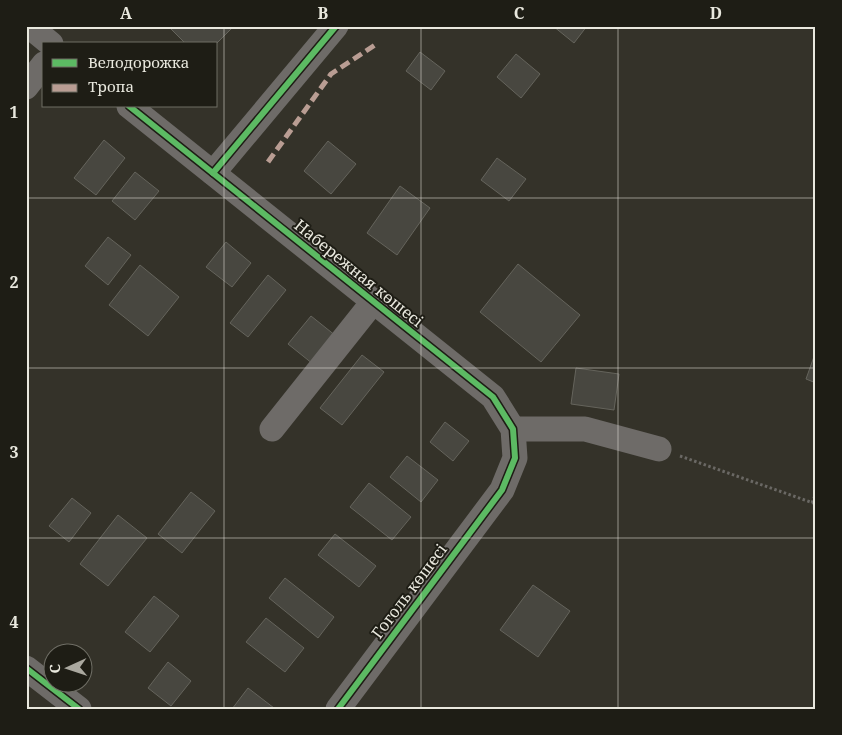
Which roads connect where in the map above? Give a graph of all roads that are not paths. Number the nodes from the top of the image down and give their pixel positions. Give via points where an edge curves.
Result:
1 (29, 26) edge
2 (336, 26) edge
3 (49, 42) edge
4 (42, 66) edge
5 (26, 86) edge
6 (132, 108) edge
7 (213, 173) junction
8 (373, 302) junction
9 (272, 428) dead end
10 (513, 429) junction
11 (659, 449) road end
12 (502, 490) joint
13 (26, 668) edge
14 (79, 709) edge
15 (338, 709) edge

1 - 3 street
2 - 7 street
4 - 5 street
6 - 7 street, Набережная көшесі
7 - 8 street, Набережная көшесі
8 - 9 street
8 - 10 street, Набережная көшесі via 493,397
10 - 11 street via 585,429
10 - 12 street, Набережная көшесі via 515,458
12 - 15 street, Гоголь көшесі
13 - 14 street

